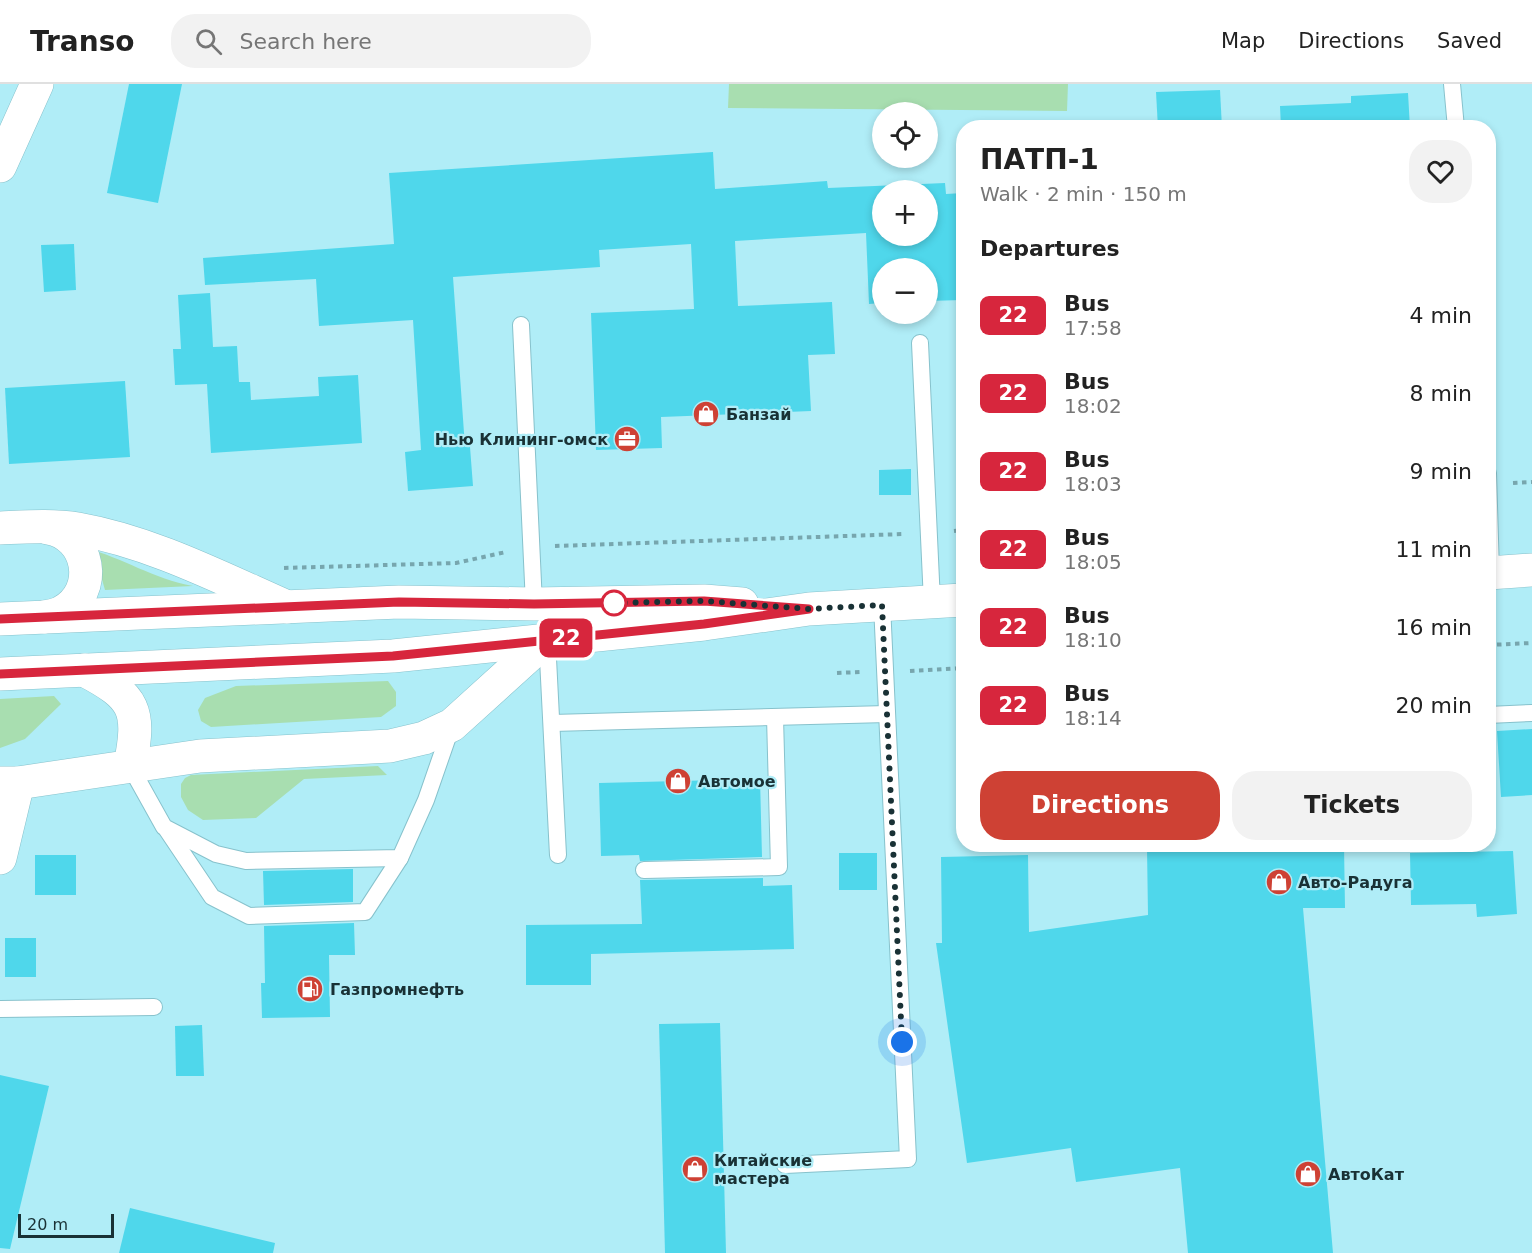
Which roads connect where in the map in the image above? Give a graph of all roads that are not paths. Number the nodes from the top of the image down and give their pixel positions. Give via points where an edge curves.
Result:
1 (37, 84) edge
2 (1452, 84) edge
3 (1455, 120) edge
4 (2, 153) edge
5 (520, 325) dead end
6 (920, 343) dead end
7 (40, 527) junction
8 (0, 528) edge
9 (1532, 570) edge
10 (1496, 572) edge
11 (947, 601) edge
12 (534, 604) junction
13 (882, 605) junction
14 (287, 607) junction
15 (809, 609) junction
16 (44, 617) junction
17 (0, 619) edge
18 (547, 639) junction
19 (84, 670) junction
20 (0, 674) edge
21 (1532, 713) edge
22 (887, 714) junction
23 (1496, 715) edge
24 (775, 717) junction
25 (552, 723) junction
26 (452, 725) junction
27 (130, 766) junction
28 (9, 783) edge
29 (164, 827) junction
30 (558, 855) dead end
31 (0, 858) edge
32 (400, 858) junction
33 (644, 870) dead end
34 (154, 1007) dead end
35 (0, 1009) edge
36 (785, 1165) dead end

1 - 4 main road
2 - 3 lane
5 - 12 lane
6 - 11 lane via 928,534
7 - 8 main road
7 - 14 main road via 75,529 125,540 194,565
7 - 16 main road via 58,530 73,539 87,570 84,588 75,602 61,613
9 - 10 main road
11 - 13 main road
12 - 14 main road via 399,602
12 - 15 main road via 704,601
13 - 15 main road
13 - 22 lane
14 - 16 main road
15 - 18 main road
16 - 17 main road
18 - 19 main road via 393,656
18 - 25 lane
18 - 26 main road
19 - 20 main road
19 - 27 main road via 125,698 135,715
21 - 23 lane
22 - 24 lane
22 - 36 lane via 908,1159
24 - 25 lane
24 - 33 lane via 779,867
25 - 30 lane
26 - 27 main road via 424,738 390,746 200,756
26 - 32 lane via 426,800
27 - 28 main road
27 - 29 lane
28 - 31 main road
29 - 32 lane via 216,854 246,861
29 - 32 lane via 212,897 249,916 365,912
34 - 35 lane

